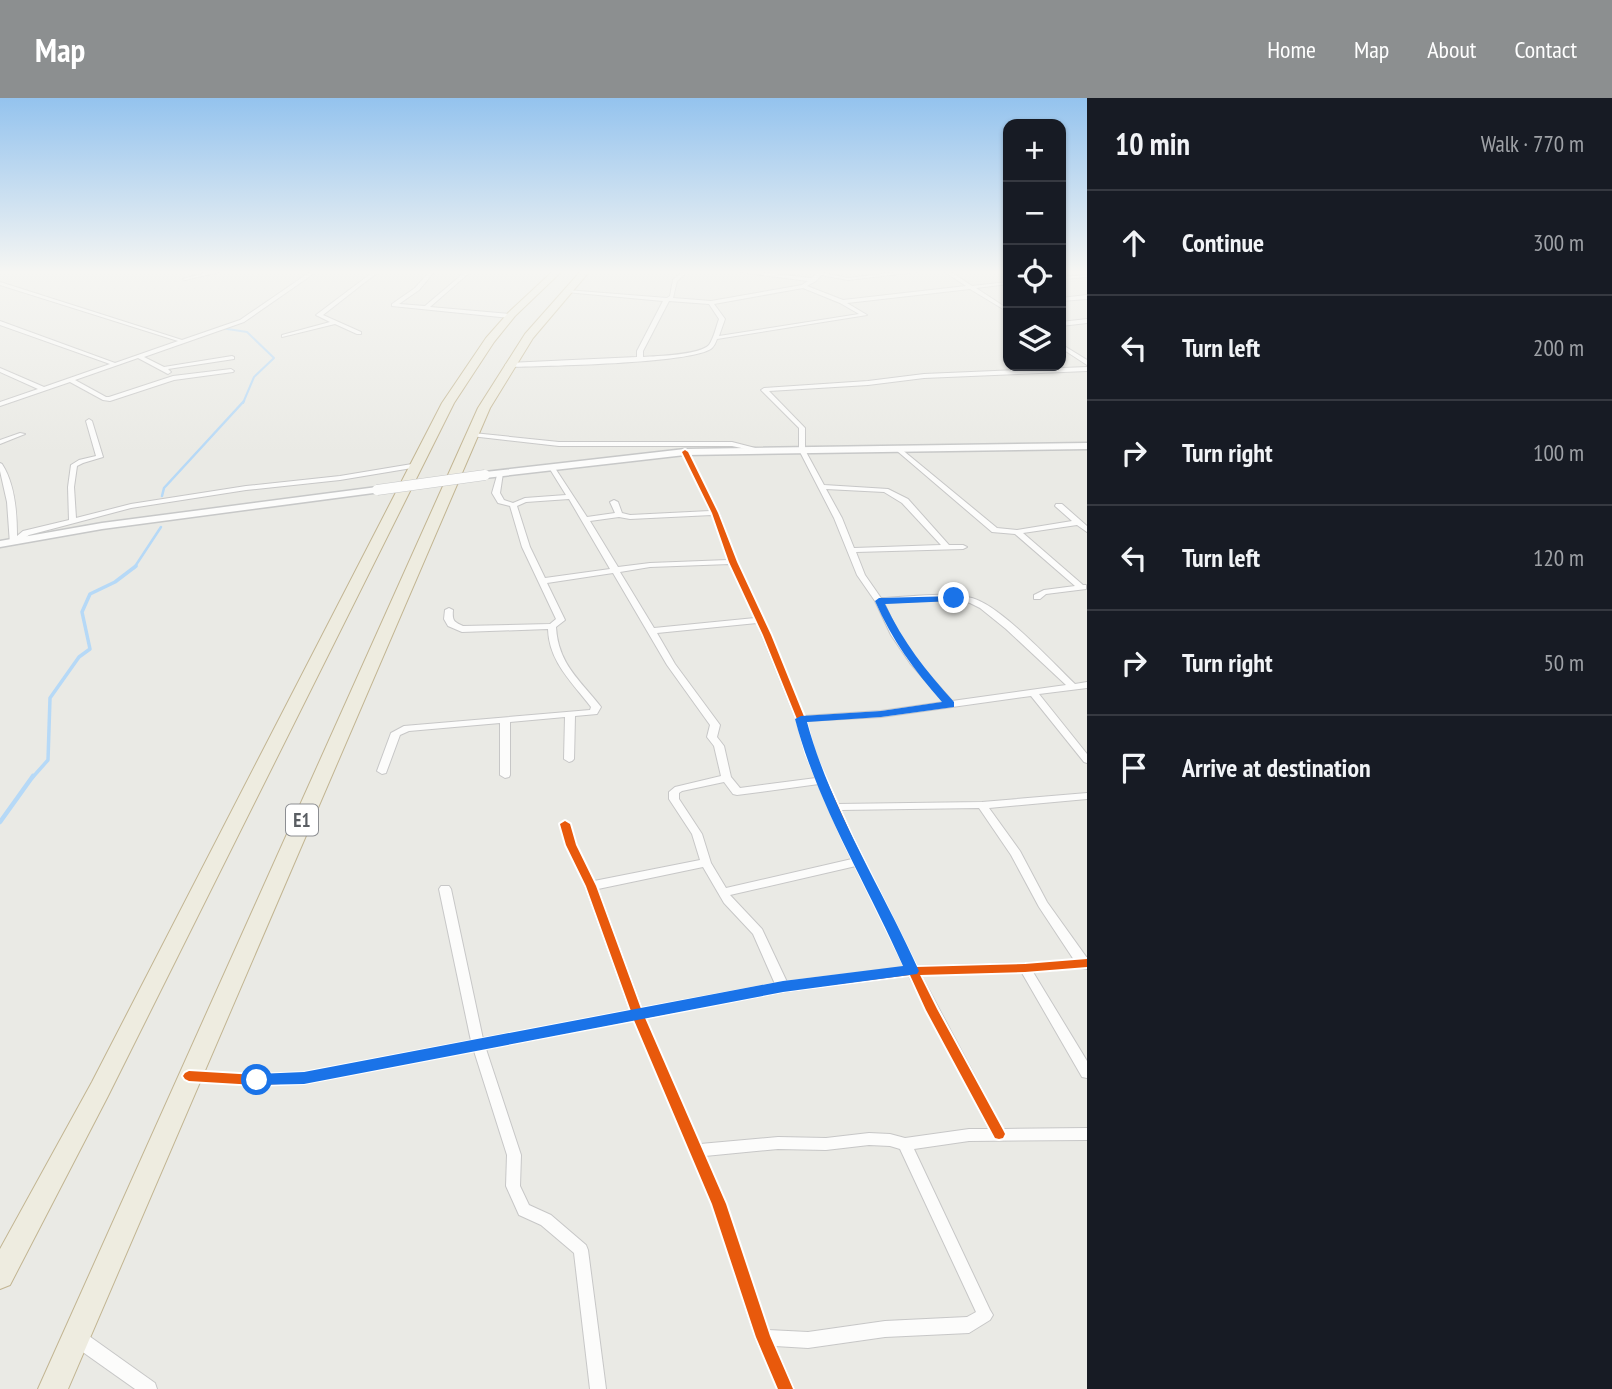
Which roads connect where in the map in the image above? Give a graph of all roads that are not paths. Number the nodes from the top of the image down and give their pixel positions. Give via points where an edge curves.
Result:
1 (26, 332) edge
2 (156, 332) edge
3 (203, 332) edge
4 (298, 332) edge
5 (497, 332) edge
6 (531, 332) edge
7 (649, 332) edge
8 (716, 332) edge
9 (752, 332) edge
10 (284, 336) dead end
11 (714, 338) junction
12 (180, 340) junction
13 (1066, 349) edge
14 (138, 356) junction
15 (232, 358) dead end
16 (640, 358) junction
17 (1087, 363) edge
18 (114, 364) junction
19 (508, 365) junction
20 (166, 368) junction
21 (1087, 369) edge
22 (0, 370) edge
23 (231, 371) dead end
24 (173, 378) junction
25 (70, 380) junction
26 (43, 389) junction
27 (0, 404) edge
28 (89, 421) dead end
29 (22, 434) dead end
30 (473, 435) junction
31 (0, 442) edge
32 (1087, 446) edge
33 (898, 449) junction
34 (760, 450) junction
35 (802, 450) junction
36 (685, 452) junction
37 (418, 464) junction
38 (0, 465) edge
39 (551, 466) junction
40 (500, 473) junction
41 (822, 487) junction
42 (4, 489) edge
43 (570, 497) junction
44 (614, 502) dead end
45 (513, 505) junction
46 (1059, 506) dead end
47 (715, 513) junction
48 (619, 514) junction
49 (584, 517) junction
50 (73, 521) junction
51 (1076, 523) junction
52 (1087, 530) edge
53 (1017, 532) junction
54 (13, 542) junction
55 (0, 544) edge
56 (947, 547) junction
57 (963, 547) dead end
58 (851, 550) junction
59 (733, 562) junction
60 (617, 570) junction
61 (542, 581) junction
62 (1084, 587) edge
63 (1037, 597) dead end
64 (879, 601) junction
65 (449, 610) dead end
66 (760, 620) junction
67 (552, 626) junction
68 (653, 632) junction
69 (1087, 685) edge
70 (1073, 687) junction
71 (1034, 694) junction
72 (950, 704) junction
73 (570, 716) junction
74 (801, 719) junction
75 (505, 721) junction
76 (569, 759) dead end
77 (1087, 760) edge
78 (382, 771) dead end
79 (505, 775) dead end
80 (726, 778) junction
81 (823, 780) junction
82 (1087, 796) edge
83 (982, 805) junction
84 (834, 807) junction
85 (565, 824) dead end
86 (860, 861) junction
87 (706, 863) junction
88 (591, 886) junction
89 (445, 889) dead end
90 (724, 892) junction
91 (1085, 964) edge
92 (1025, 968) junction
93 (912, 971) junction
94 (783, 987) junction
95 (637, 1013) junction
96 (478, 1045) junction
97 (1087, 1073) edge
98 (190, 1076) junction
99 (999, 1134) junction
100 (1087, 1134) edge
101 (905, 1143) junction
102 (695, 1151) junction
103 (0, 1276) edge
104 (76, 1336) junction
105 (763, 1337) junction
106 (53, 1389) edge
107 (149, 1389) edge
108 (598, 1389) edge
109 (786, 1389) edge

1 - 18 street
2 - 12 street
3 - 12 street
4 - 10 street
5 - 37 highway, E1 via 448,403
6 - 19 highway, E1
7 - 16 street
8 - 11 street
9 - 11 street
11 - 16 street via 706,351
12 - 14 street
13 - 17 street
14 - 18 street
14 - 20 street
15 - 20 street
16 - 19 street
18 - 25 street
19 - 30 highway, E1
20 - 24 street
21 - 35 street via 924,376 764,390 802,428
22 - 26 street
23 - 24 street
24 - 25 street via 105,399
25 - 26 street
26 - 27 street
28 - 50 street via 100,457 74,465
29 - 31 street
30 - 34 street via 572,444 732,444
30 - 98 highway, E1
32 - 33 main road
33 - 35 main road
33 - 53 street via 995,530
34 - 35 main road
34 - 36 main road
35 - 41 street
36 - 39 main road
36 - 47 street
37 - 50 street via 131,506
37 - 103 highway, E1
38 - 42 street
39 - 40 main road
39 - 43 street
40 - 45 street via 496,494
40 - 54 main road, bridge
41 - 56 street via 886,490 905,501
41 - 58 street
42 - 54 street
43 - 45 street
43 - 49 street
44 - 48 street
45 - 61 street
46 - 51 street
47 - 48 street
47 - 59 street
48 - 49 street
49 - 60 street
50 - 54 street via 26,533
51 - 52 street
51 - 53 street
53 - 62 street
54 - 55 main road
56 - 57 street
56 - 58 street
58 - 64 street
59 - 60 street
59 - 66 street
60 - 61 street
60 - 68 street
61 - 67 street via 561,620
62 - 63 street
64 - 70 street via 972,601 991,611
64 - 72 street via 914,663
65 - 67 street via 447,619 462,629
66 - 68 street
66 - 74 street
67 - 73 street via 555,657 596,707 594,712
68 - 80 street via 715,725 712,737 719,746
69 - 70 street
70 - 71 street
71 - 72 street
71 - 77 street
72 - 74 street
73 - 75 street
73 - 76 street
74 - 81 street
75 - 78 street via 396,733
75 - 79 street
80 - 81 street via 737,792
80 - 87 street via 674,792 697,834
81 - 84 street
82 - 83 street
83 - 84 street
83 - 91 street
84 - 86 street
85 - 88 street via 570,845
86 - 90 street
86 - 93 street
87 - 88 street
87 - 90 street
88 - 95 street
89 - 96 street
90 - 94 street via 758,932
91 - 92 street
92 - 93 street
92 - 97 street
93 - 94 street
93 - 99 street
94 - 95 street
95 - 96 street
95 - 102 street
96 - 98 street via 304,1078
96 - 108 street via 514,1155 513,1186 524,1210 546,1220 581,1250
98 - 104 highway, E1
99 - 100 street
99 - 101 street
101 - 102 street via 869,1139
101 - 105 street via 985,1315 969,1325 885,1329 808,1340
102 - 105 street via 719,1204
104 - 106 highway, E1
104 - 107 street
105 - 109 street

